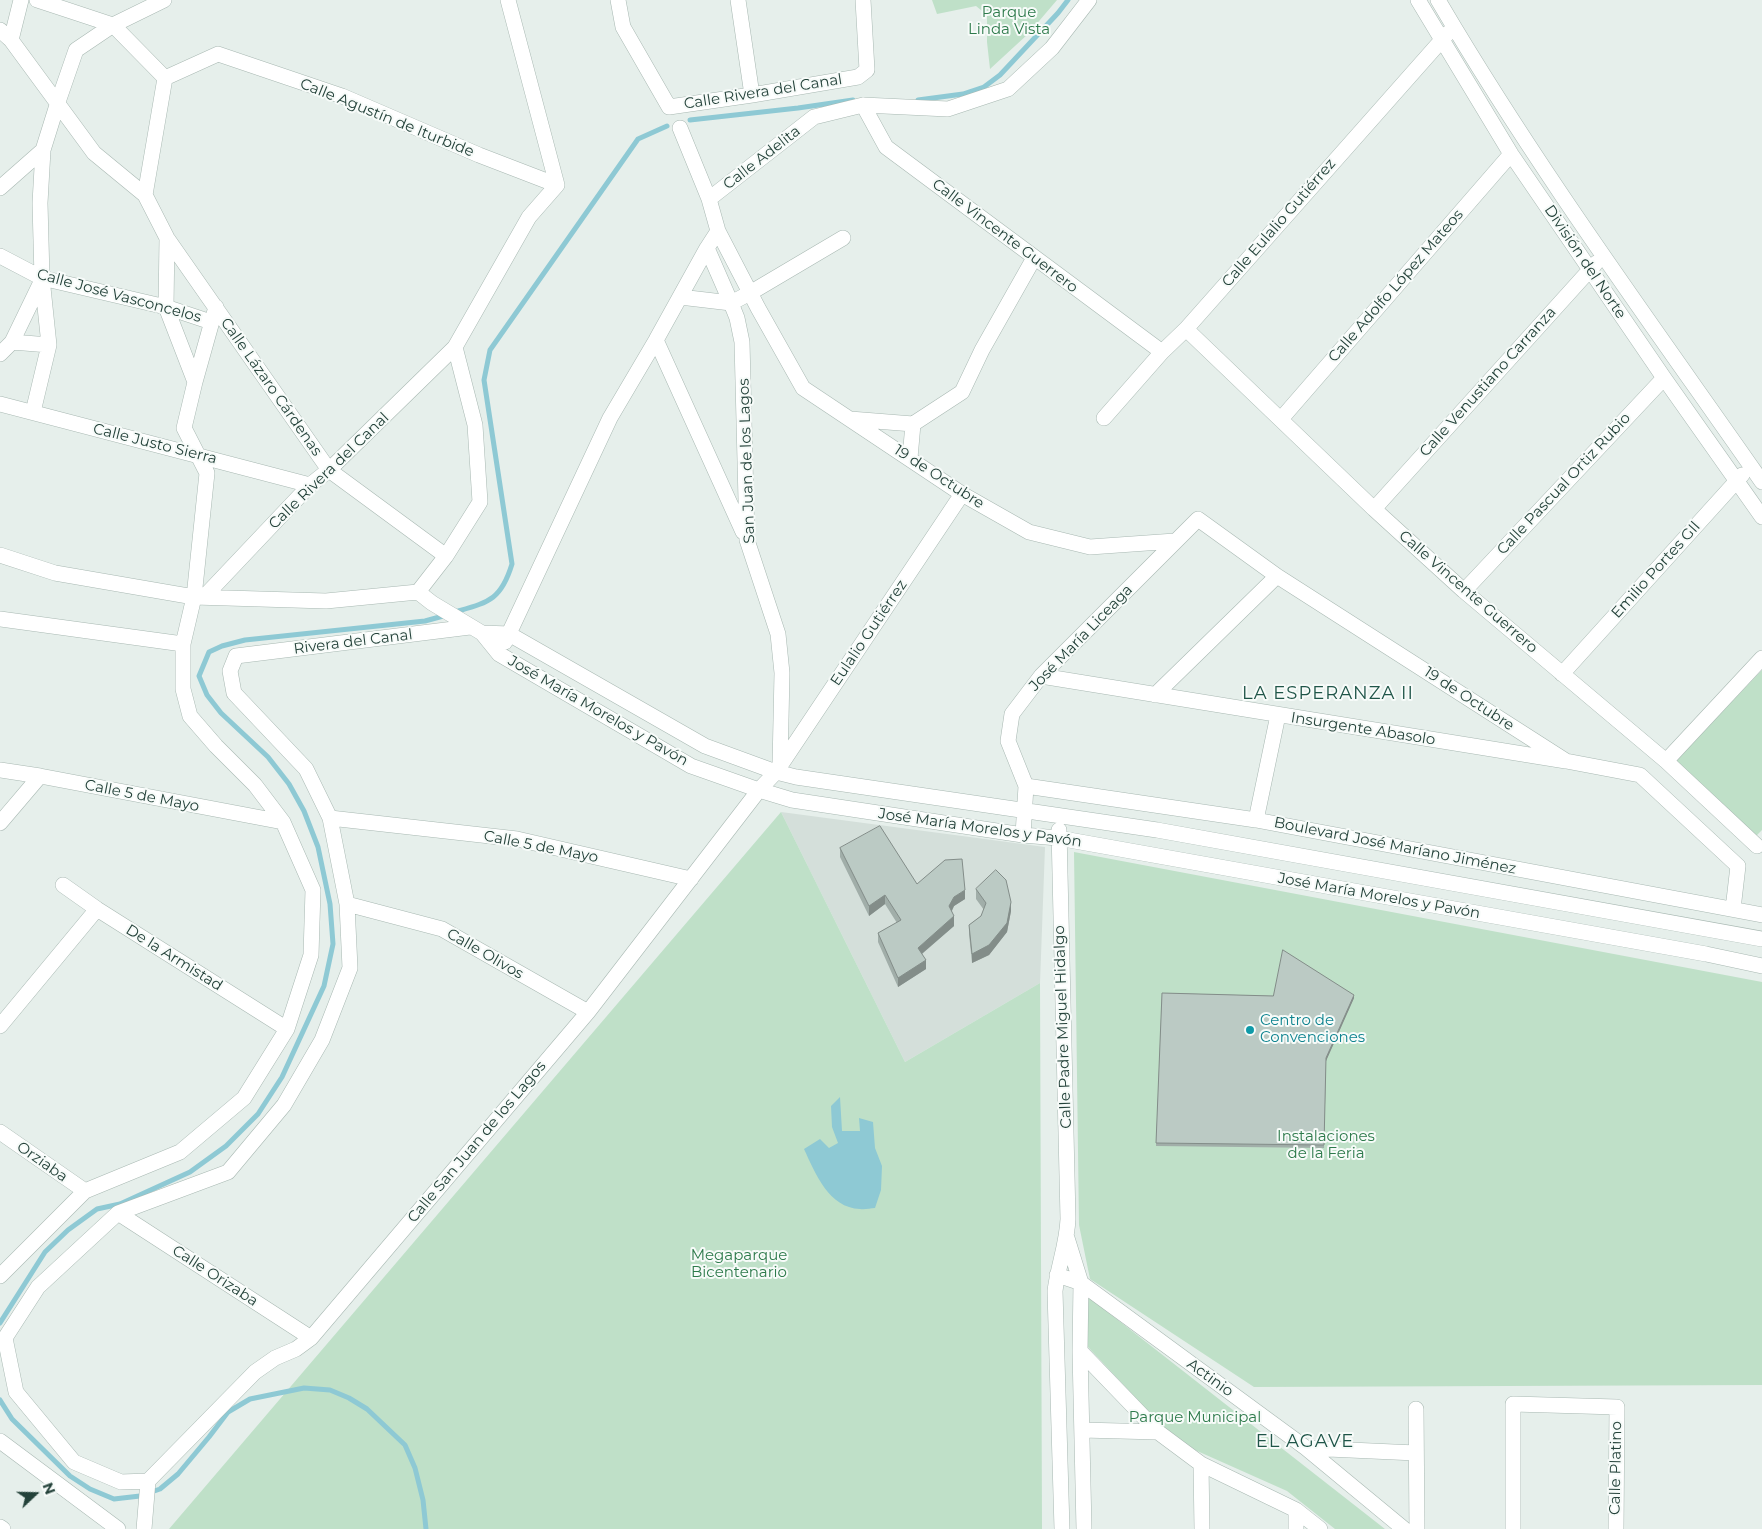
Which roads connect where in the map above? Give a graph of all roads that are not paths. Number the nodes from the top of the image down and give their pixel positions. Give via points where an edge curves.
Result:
1 (21, 0) edge
2 (37, 0) edge
3 (164, 0) edge
4 (508, 0) edge
5 (618, 0) edge
6 (738, 0) edge
7 (863, 0) edge
8 (1089, 0) edge
9 (1418, 0) edge
10 (1438, 0) edge
11 (113, 24) junction
12 (1454, 28) junction
13 (6, 35) edge
14 (1441, 39) junction
15 (164, 78) junction
16 (752, 95) junction
17 (58, 102) junction
18 (863, 105) junction
19 (680, 128) dead end
20 (43, 150) junction
21 (1511, 154) junction
22 (558, 185) junction
23 (0, 188) edge
24 (145, 195) junction
25 (709, 199) junction
26 (718, 231) junction
27 (167, 238) junction
28 (843, 238) dead end
29 (707, 248) junction
30 (0, 256) edge
31 (1603, 256) junction
32 (1034, 258) junction
33 (1590, 269) junction
34 (42, 278) junction
35 (750, 293) junction
36 (680, 297) junction
37 (731, 303) junction
38 (166, 307) junction
39 (214, 315) junction
40 (1186, 329) junction
41 (656, 340) junction
42 (12, 342) junction
43 (49, 344) junction
44 (455, 347) junction
45 (1162, 352) junction
46 (0, 354) edge
47 (1664, 378) junction
48 (195, 382) junction
49 (0, 404) edge
50 (34, 412) junction
51 (849, 418) junction
52 (1104, 418) dead end
53 (1281, 419) junction
54 (913, 424) junction
55 (197, 454) junction
56 (910, 458) junction
57 (1751, 465) junction
58 (328, 470) junction
59 (1737, 481) junction
60 (1762, 482) edge
61 (310, 484) junction
62 (962, 494) junction
63 (1374, 509) junction
64 (1762, 517) edge
65 (1198, 519) joint
66 (746, 540) junction
67 (1175, 541) junction
68 (0, 555) edge
69 (446, 556) junction
70 (1277, 576) junction
71 (1464, 590) junction
72 (418, 592) junction
73 (199, 597) junction
74 (0, 619) edge
75 (473, 628) junction
76 (509, 634) junction
77 (183, 644) junction
78 (499, 654) junction
79 (1762, 658) edge
80 (1562, 674) junction
81 (1041, 676) junction
82 (1155, 695) junction
83 (1278, 715) junction
84 (1566, 761) junction
85 (1666, 761) junction
86 (778, 769) junction
87 (0, 770) edge
88 (40, 776) junction
89 (1026, 786) junction
90 (760, 790) junction
91 (1025, 810) junction
92 (1060, 816) junction
93 (330, 818) junction
94 (1256, 820) junction
95 (283, 822) junction
96 (0, 823) edge
97 (1023, 835) junction
98 (1058, 838) junction
99 (1760, 844) edge
100 (1738, 866) junction
101 (692, 878) junction
102 (63, 885) dead end
103 (347, 904) junction
104 (97, 909) junction
105 (1733, 909) junction
106 (1762, 915) edge
107 (1762, 939) edge
108 (1762, 966) edge
109 (588, 1012) junction
110 (0, 1026) edge
111 (286, 1028) junction
112 (0, 1132) edge
113 (85, 1191) junction
114 (118, 1213) junction
115 (1067, 1237) junction
116 (1057, 1275) junction
117 (0, 1276) edge
118 (1081, 1283) junction
119 (312, 1338) junction
120 (1080, 1351) junction
121 (1416, 1408) dead end
122 (1082, 1430) junction
123 (1158, 1432) junction
124 (0, 1441) edge
125 (1306, 1448) junction
126 (1416, 1453) junction
127 (1201, 1464) junction
128 (147, 1486) junction
129 (1296, 1510) junction
130 (118, 1529) edge
131 (144, 1529) edge
132 (1062, 1529) edge
133 (1084, 1529) edge
134 (1202, 1529) edge
135 (1296, 1529) edge
136 (1320, 1529) edge
137 (1404, 1529) edge
138 (1417, 1529) edge
139 (1513, 1529) edge
140 (1616, 1529) edge

1 - 13 street
2 - 11 street
3 - 11 street
4 - 22 street
5 - 16 street, Calle Rivera del Canal via 623,27 668,107
6 - 16 street
7 - 16 street, Calle Rivera del Canal via 867,70 858,77
8 - 18 street via 1052,48 1008,89 948,108
9 - 14 street, División del Norte
10 - 12 street, División del Norte
11 - 15 street
11 - 17 street via 76,50
12 - 14 street, Calle Eulalio Gutiérrez
12 - 31 street, División del Norte via 1524,140
13 - 17 street, Calle Lázaro Cárdenas
14 - 21 street, División del Norte
14 - 40 street, Calle Eulalio Gutiérrez
15 - 22 street, Calle Agustín de Iturbide via 218,54 342,96 478,155
15 - 24 street
17 - 20 street
17 - 24 street, Calle Lázaro Cárdenas via 94,153
18 - 25 street, Calle Adelita via 814,117
18 - 32 street, Calle Vincente Guerrero via 886,147
19 - 25 street, 19 de Octubre
20 - 23 street
20 - 34 street via 40,203
21 - 33 street, División del Norte
21 - 53 street, Calle Adolfo López Mateos
22 - 44 street, Calle Rivera del Canal via 529,217
24 - 27 street, Calle Lázaro Cárdenas
25 - 26 street, 19 de Octubre
26 - 29 street
26 - 35 street, 19 de Octubre
27 - 38 street
27 - 39 street, Calle Lázaro Cárdenas
28 - 35 street
29 - 36 street
29 - 37 street, San Juan de los Lagos
30 - 34 street, Calle José Vasconcelos
31 - 33 street, Calle Venustiano Carranza
31 - 57 street, División del Norte
32 - 45 street, Calle Vincente Guerrero
32 - 54 street via 962,392
33 - 47 street, División del Norte
33 - 63 street, Calle Venustiano Carranza
34 - 38 street, Calle José Vasconcelos
34 - 42 street
34 - 43 street
35 - 37 street
35 - 51 street, 19 de Octubre via 803,388
36 - 37 street
36 - 41 street
37 - 66 street, San Juan de los Lagos via 738,318 742,342
38 - 39 street, Calle José Vasconcelos
38 - 48 street
39 - 48 street, Calle Lázaro Cárdenas
39 - 58 street, Calle Lázaro Cárdenas
40 - 45 street, Calle Eulalio Gutiérrez
40 - 53 street, Calle Vincente Guerrero
41 - 66 street
41 - 76 street via 610,418
42 - 43 street
42 - 46 street
43 - 50 street
44 - 58 street, Calle Rivera del Canal
44 - 69 street via 475,425 480,502
45 - 52 street, Calle Eulalio Gutiérrez
47 - 59 street, División del Norte
47 - 71 street, Calle Pascual Ortiz Rubio
48 - 55 street, Calle Lázaro Cárdenas via 184,428
49 - 50 street, Calle Justo Sierra
50 - 55 street, Calle Justo Sierra
51 - 54 street
51 - 56 street, 19 de Octubre
53 - 63 street, Calle Vincente Guerrero
54 - 56 street
55 - 61 street, Calle Justo Sierra
55 - 73 street, Calle Lázaro Cárdenas via 207,473
56 - 62 street, 19 de Octubre
57 - 59 street, Emilio Portes GIl
57 - 60 street, División del Norte
58 - 61 street, Calle Rivera del Canal
58 - 69 street, Calle Lázaro Cárdenas
59 - 64 street, División del Norte
59 - 80 street, Emilio Portes GIl
61 - 73 street, Calle Rivera del Canal
62 - 67 street, 19 de Octubre via 1028,532 1090,547
62 - 86 street, Eulalio Gutiérrez
63 - 71 street, Calle Vincente Guerrero
65 - 67 street, José María Liceaga
65 - 70 street, 19 de Octubre
66 - 86 street, San Juan de los Lagos via 778,634 782,673
67 - 81 street, José María Liceaga
68 - 73 street via 55,573
69 - 72 street
70 - 82 street
70 - 84 street, 19 de Octubre
71 - 80 street, Calle Vincente Guerrero
72 - 73 street via 326,601
72 - 75 street
73 - 77 street, Calle Rivera del Canal
74 - 77 street
75 - 76 street, José María Morelos y Pavón
75 - 78 street, José María Morelos y Pavón
75 - 93 street, Rivera del Canal via 236,656 230,671 234,692 306,769
76 - 78 street
76 - 86 street, José María Morelos y Pavón via 705,746
77 - 95 street, Calle Rivera del Canal via 183,689 190,716 255,785
78 - 90 street, José María Morelos y Pavón via 692,766
79 - 85 street
80 - 85 street, Calle Vincente Guerrero
81 - 82 street, Insurgente Abasolo
81 - 89 street, José María Liceaga via 1012,714 1008,741
82 - 83 street, Insurgente Abasolo
83 - 84 street, Insurgente Abasolo
83 - 94 street
84 - 100 street, 19 de Octubre via 1640,775
85 - 99 street, Calle Vincente Guerrero
86 - 90 street, Calle San Juan de los Lagos
86 - 91 street, José María Morelos y Pavón via 796,777
87 - 88 street, Calle 5 de Mayo
88 - 95 street, Calle 5 de Mayo
88 - 96 street
89 - 91 street, José María Liceaga
89 - 94 street, Boulevard José Maríano Jiménez
90 - 97 street, José María Morelos y Pavón via 792,800
90 - 101 street, Calle San Juan de los Lagos
91 - 92 street, José María Morelos y Pavón
91 - 97 street, José María Liceaga
92 - 98 street, Calle Padre Miguel Hidalgo
92 - 107 street, José María Morelos y Pavón via 1157,830
93 - 101 street, Calle 5 de Mayo via 518,839
93 - 103 street
94 - 105 street, Boulevard José Maríano Jiménez
95 - 111 street, Calle Rivera del Canal via 313,890 311,955
97 - 98 street, José María Morelos y Pavón
98 - 108 street, José María Morelos y Pavón
98 - 115 street, Calle Padre Miguel Hidalgo
99 - 100 street
100 - 105 street
101 - 109 street, Calle San Juan de los Lagos
102 - 104 street, De la Armistad
103 - 109 street, Calle Olivos via 442,929
103 - 114 street via 350,968 322,1040 284,1105 228,1172
104 - 110 street
104 - 111 street, De la Armistad
105 - 106 street, Boulevard José Maríano Jiménez
109 - 119 street, Calle San Juan de los Lagos
111 - 113 street, Calle Rivera del Canal via 244,1098 180,1152
112 - 113 street, Orziaba
113 - 117 street, Calle Rivera del Canal
114 - 119 street, Calle Orizaba
114 - 128 street via 38,1287 5,1338 16,1392 74,1462 121,1482
115 - 116 street, Calle Padre Miguel Hidalgo
115 - 118 street, Calle Padre Miguel Hidalgo
116 - 118 street, Actinio
116 - 132 street, Calle Padre Miguel Hidalgo
118 - 120 street, Calle Padre Miguel Hidalgo
118 - 125 street, Actinio
119 - 128 street, Calle San Juan de los Lagos via 255,1372
120 - 122 street, Calle Padre Miguel Hidalgo
120 - 123 street
121 - 126 street
122 - 123 street
122 - 133 street, Calle Padre Miguel Hidalgo
123 - 127 street
124 - 130 street
125 - 126 street
125 - 137 street, Actinio
126 - 138 street
127 - 129 street
127 - 134 street
128 - 131 street
129 - 135 street
129 - 136 street
139 - 140 street, Calle Platino via 1514,1404 1617,1407

